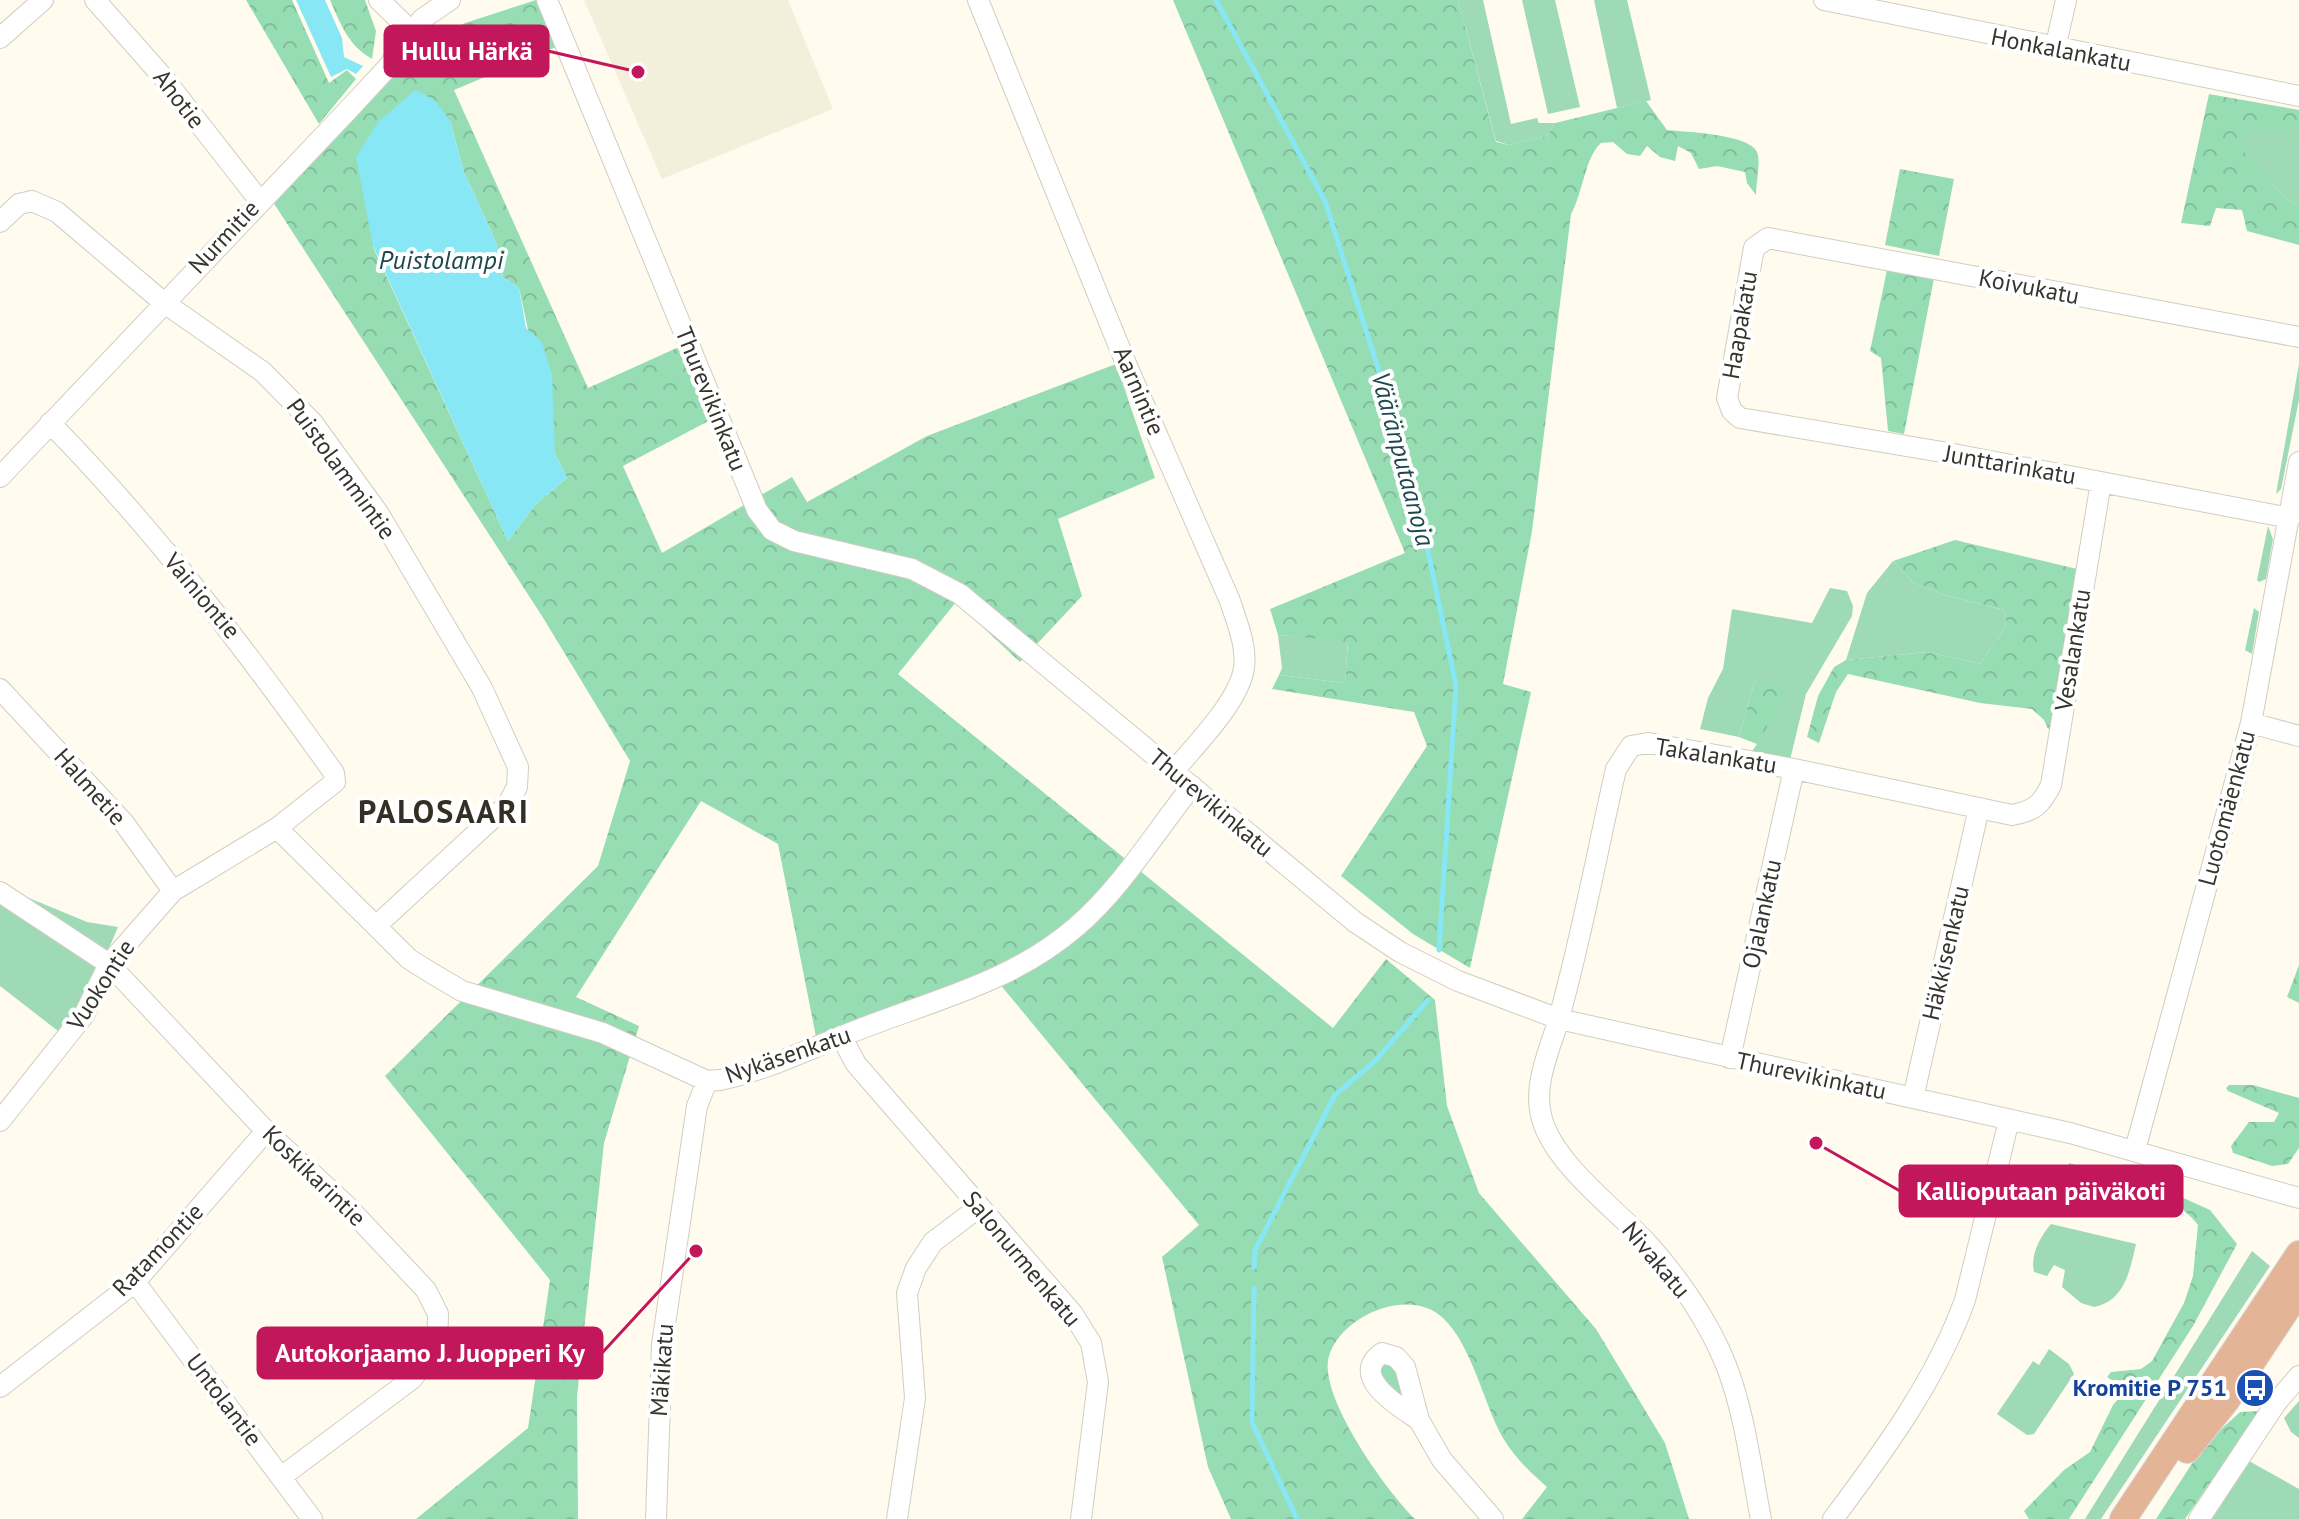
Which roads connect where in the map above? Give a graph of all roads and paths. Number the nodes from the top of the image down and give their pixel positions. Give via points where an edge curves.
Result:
1 (43, 0) edge
2 (95, 0) edge
3 (379, 0) edge
4 (450, 0) edge
5 (547, 0) edge
6 (978, 0) edge
7 (1824, 0) edge
8 (2066, 0) edge
9 (412, 32) junction
10 (0, 38) edge
11 (2055, 49) junction
12 (2299, 96) edge
13 (259, 200) junction
14 (0, 222) edge
15 (1760, 241) joint
16 (163, 302) junction
17 (2299, 337) edge
18 (1732, 411) joint
19 (50, 423) junction
20 (2299, 462) edge
21 (0, 477) edge
22 (2101, 482) junction
23 (2290, 518) junction
24 (0, 689) edge
25 (2251, 723) junction
26 (2299, 736) edge
27 (1794, 769) junction
28 (1174, 771) junction
29 (335, 782) joint
30 (1192, 786) junction
31 (1979, 808) junction
32 (2032, 811) joint
33 (277, 828) junction
34 (173, 891) junction
35 (0, 892) edge
36 (376, 926) junction
37 (109, 964) junction
38 (1559, 1019) junction
39 (841, 1036) junction
40 (1730, 1058) junction
41 (707, 1081) junction
42 (1913, 1098) junction
43 (2009, 1120) junction
44 (0, 1121) edge
45 (266, 1131) junction
46 (2135, 1150) junction
47 (2230, 1176) junction
48 (2299, 1198) edge
49 (978, 1208) junction
50 (2299, 1215) edge
51 (2299, 1254) edge
52 (135, 1282) junction
53 (2299, 1291) edge
54 (2299, 1376) edge
55 (0, 1387) edge
56 (1419, 1420) dead end
57 (281, 1477) junction
58 (2149, 1484) junction
59 (312, 1519) edge
60 (656, 1519) edge
61 (897, 1519) edge
62 (1081, 1519) edge
63 (1493, 1519) edge
64 (1761, 1519) edge
65 (1833, 1519) edge
66 (2123, 1519) edge
67 (2199, 1519) edge

1 - 10 street
2 - 13 street, Ahotie
3 - 9 street
4 - 9 street, Nurmitie
5 - 28 street, Thurevikinkatu via 757,510 772,530 794,541 912,569 960,594
6 - 28 street, Aarnintie via 1242,637 1244,670 1233,696
7 - 11 street, Honkalankatu
8 - 11 street
9 - 13 street, Nurmitie via 388,67
11 - 12 street, Honkalankatu
13 - 16 street, Nurmitie
14 - 16 street, Puistolammintie via 19,204 32,201 57,212
15 - 17 street, Koivukatu via 1785,241
15 - 18 street, Haapakatu via 1754,248 1727,398
16 - 19 street, Nurmitie
16 - 36 street, Puistolammintie via 263,372 313,423 379,514 482,688 518,767 517,787 508,804
18 - 22 street, Junttarinkatu via 1740,418
19 - 21 street, Nurmitie
19 - 29 street, Vainiontie via 232,630 334,773
20 - 23 street, Luotomäenkatu
22 - 23 street, Junttarinkatu
22 - 32 street, Vesalankatu via 2051,785
23 - 25 street, Luotomäenkatu
24 - 34 street, Halmetie via 124,823
25 - 26 street
25 - 46 street, Luotomäenkatu
27 - 31 street, Takalankatu
27 - 38 street, Takalankatu via 1648,743 1631,746 1623,754
27 - 40 street, Ojalankatu
28 - 30 street, Thurevikinkatu
29 - 33 street, Vuokontie
30 - 38 street, Thurevikinkatu via 1355,922 1400,952 1503,1001
30 - 39 street, Nykäsenkatu via 1078,926 1033,959 952,997
31 - 32 street, Takalankatu via 2012,815
31 - 42 street, Häkkisenkatu
33 - 34 street, Vuokontie
33 - 36 street, Nykäsenkatu
34 - 37 street, Vuokontie
35 - 37 street, Koskikarintie
36 - 41 street, Nykäsenkatu via 409,959 462,991 603,1033
37 - 44 street, Vuokontie via 84,1015
37 - 45 street, Koskikarintie
38 - 40 street, Thurevikinkatu
38 - 64 street, Nivakatu via 1539,1093 1542,1119 1555,1145 1648,1244 1693,1304 1726,1364
39 - 41 street, Nykäsenkatu via 748,1074
39 - 49 street, Salonurmenkatu via 856,1064
40 - 42 street, Thurevikinkatu
41 - 60 street, Mäkikatu via 697,1106 662,1345
42 - 43 street, Thurevikinkatu
43 - 46 street, Thurevikinkatu
43 - 65 street via 1955,1328 1917,1400
45 - 52 street, Ratamontie
45 - 57 street, Koskikarintie via 366,1226 426,1290 438,1314 437,1347 412,1379
46 - 47 street, Thurevikinkatu
47 - 48 street, Thurevikinkatu
47 - 50 street, Thurevikinkatu via 2272,1194
49 - 61 street via 933,1242 907,1293 915,1398
49 - 62 street, Salonurmenkatu via 1073,1314 1091,1343 1098,1382
51 - 58 main road
52 - 55 street, Ratamontie
52 - 57 street, Untolantie
53 - 58 main road via 2226,1401 2185,1453
54 - 67 street
56 - 63 street via 1442,1460
57 - 59 street, Untolantie
58 - 66 main road

